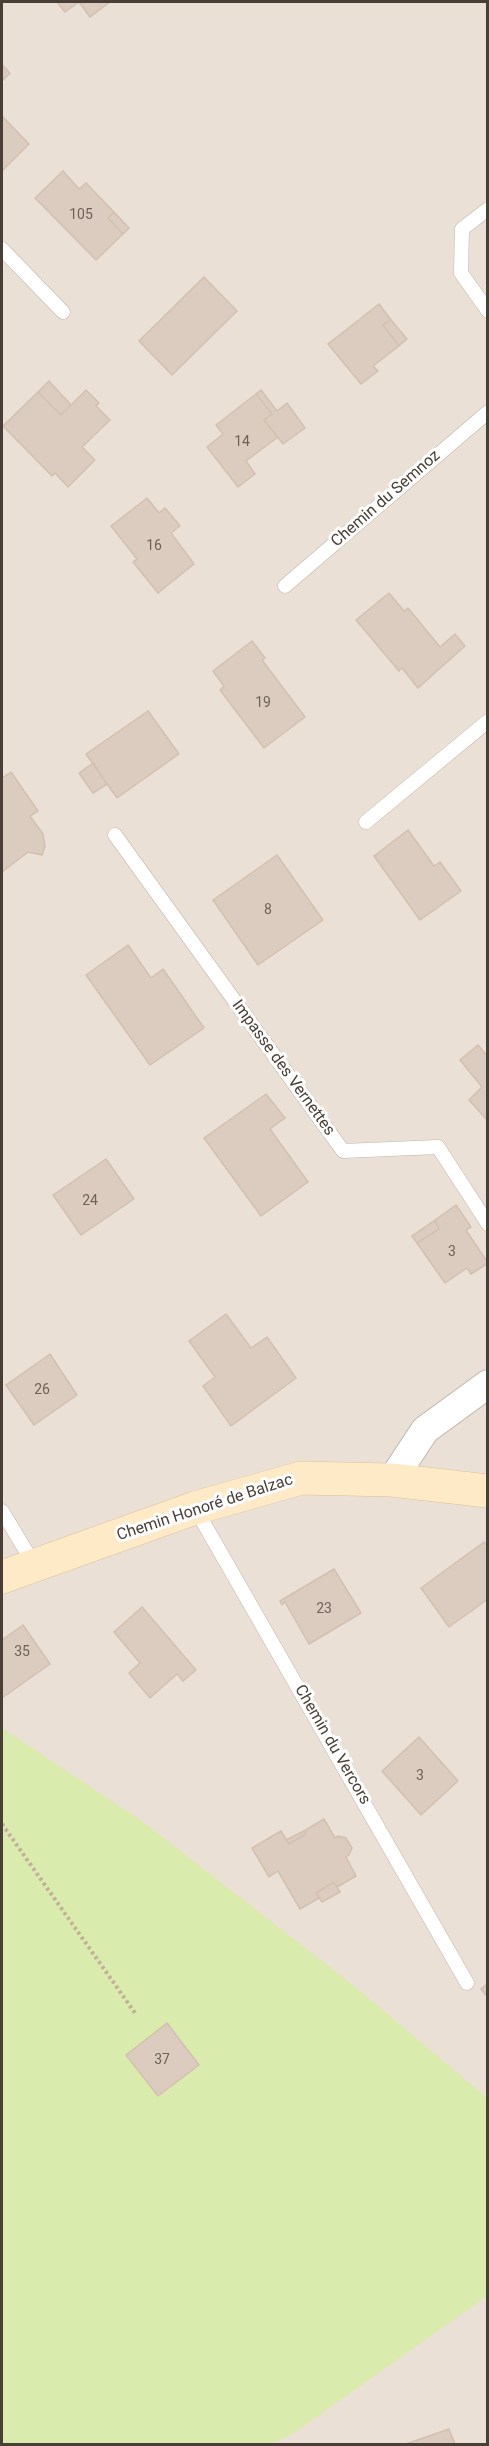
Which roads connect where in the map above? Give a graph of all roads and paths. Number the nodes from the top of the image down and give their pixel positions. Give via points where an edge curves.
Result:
1 (488, 208) edge
2 (2, 249) edge
3 (488, 311) edge
4 (63, 312) dead end
5 (488, 412) edge
6 (285, 586) dead end
7 (488, 722) edge
8 (366, 822) dead end
9 (115, 835) dead end
10 (488, 1224) edge
11 (488, 1384) edge
12 (392, 1480) junction
13 (488, 1491) edge
14 (195, 1508) junction
15 (2, 1511) edge
16 (35, 1566) junction
17 (2, 1578) edge
18 (2, 1824) edge
19 (467, 1983) dead end
20 (135, 2013) dead end

1 - 3 lane via 462,229 461,273
2 - 4 lane
5 - 6 lane, Chemin du Semnoz
7 - 8 lane
9 - 10 lane, Impasse des Vernettes via 343,1151 438,1147
11 - 12 street via 425,1430
12 - 13 street, Chemin Honoré de Balzac
12 - 14 street, Chemin Honoré de Balzac via 301,1478
14 - 16 street, Chemin Honoré de Balzac
14 - 19 lane, Chemin du Vercors
15 - 16 lane
16 - 17 street, Chemin Honoré de Balzac
18 - 20 path

